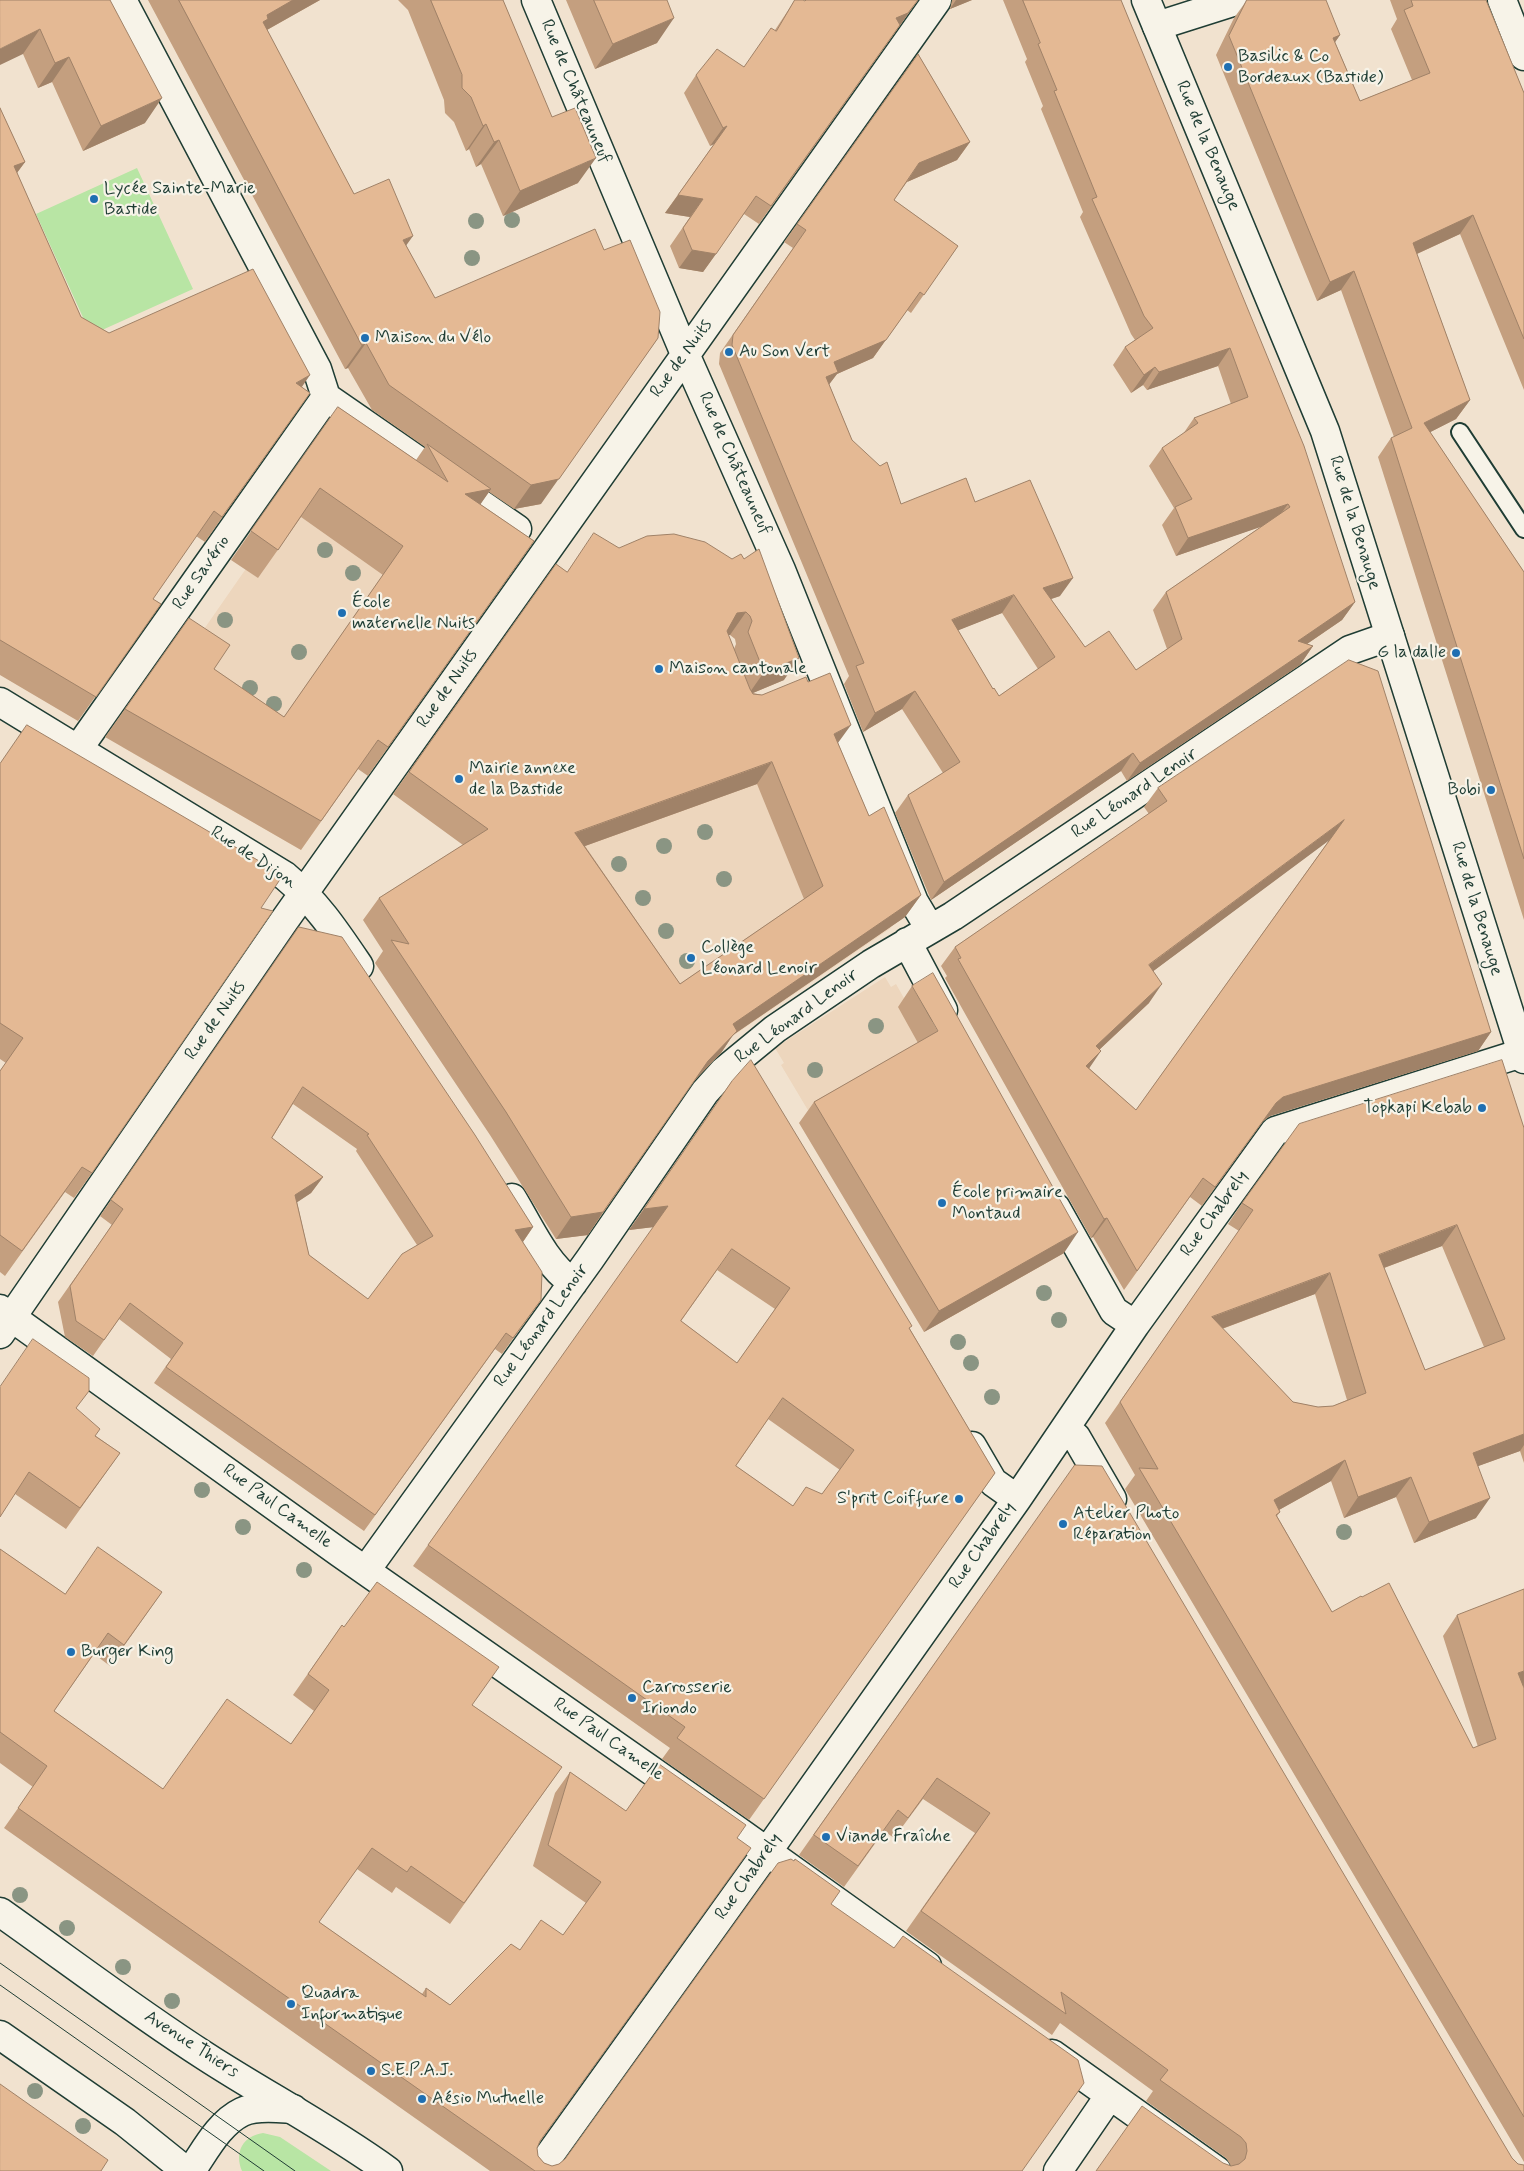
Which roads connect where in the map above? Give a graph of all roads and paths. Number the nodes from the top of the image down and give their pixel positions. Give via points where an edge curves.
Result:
1 (122, 0) edge
2 (536, 0) edge
3 (937, 0) edge
4 (1146, 0) edge
5 (1239, 0) edge
6 (1502, 0) edge
7 (1157, 26) junction
8 (1524, 56) edge
9 (685, 354) junction
10 (326, 397) junction
11 (1460, 432) dead end
12 (1524, 529) edge
13 (546, 551) junction
14 (1390, 636) junction
15 (0, 702) edge
16 (78, 749) junction
17 (305, 893) junction
18 (918, 936) junction
19 (372, 986) edge
20 (957, 1034) edge
21 (741, 1056) junction
22 (1523, 1056) edge
23 (755, 1078) edge
24 (498, 1177) edge
25 (1046, 1190) edge
26 (573, 1283) junction
27 (4, 1320) edge
28 (1135, 1325) junction
29 (959, 1423) edge
30 (1065, 1429) junction
31 (1017, 1499) junction
32 (1122, 1516) edge
33 (366, 1570) junction
34 (767, 1852) junction
35 (0, 1912) edge
36 (950, 1982) edge
37 (0, 2035) edge
38 (1030, 2038) edge
39 (1110, 2096) junction
40 (293, 2108) junction
41 (186, 2171) edge
42 (191, 2171) edge
43 (388, 2171) edge
44 (538, 2171) edge
45 (1058, 2171) edge
46 (1217, 2171) edge

1 - 10 street via 317,369
2 - 9 street, Rue de Châteauneuf
3 - 9 street, Rue de Nuits
4 - 7 street, Rue de la Benauge
5 - 7 street
6 - 8 street
7 - 14 street, Rue de la Benauge via 1325,431
9 - 13 street, Rue de Nuits
9 - 18 street, Rue de Châteauneuf via 777,561 814,678 914,902
10 - 13 street
10 - 16 street, Rue Savério
11 - 12 lane
13 - 17 street, Rue de Nuits
14 - 18 street, Rue Léonard Lenoir via 1350,650
14 - 22 street, Rue de la Benauge
15 - 16 street, Rue de Dijon
16 - 17 street, Rue de Dijon via 285,876
17 - 19 street, Rue de Dijon via 322,912
17 - 27 street, Rue de Nuits
18 - 20 street, Rue de Châteauneuf
18 - 21 street, Rue Léonard Lenoir via 783,1023
21 - 23 street
21 - 26 street, Rue Léonard Lenoir via 705,1092
22 - 28 street, Rue Chabrely via 1275,1131
24 - 26 street via 551,1261 561,1275
25 - 28 street via 1114,1311
26 - 33 street, Rue Léonard Lenoir
27 - 33 street, Rue Paul Camelle
28 - 30 street, Rue Chabrely
29 - 31 street via 993,1482
30 - 31 street, Rue Chabrely
30 - 32 street via 1076,1437
31 - 34 street, Rue Chabrely
33 - 34 street, Rue Paul Camelle
34 - 36 street, Rue Paul Camelle
34 - 44 street, Rue Chabrely
35 - 40 street, Avenue Thiers via 205,2056
37 - 41 street via 124,2122
38 - 39 street
39 - 45 street
39 - 46 street
40 - 42 street via 244,2111 226,2123
40 - 43 street, Avenue Thiers

